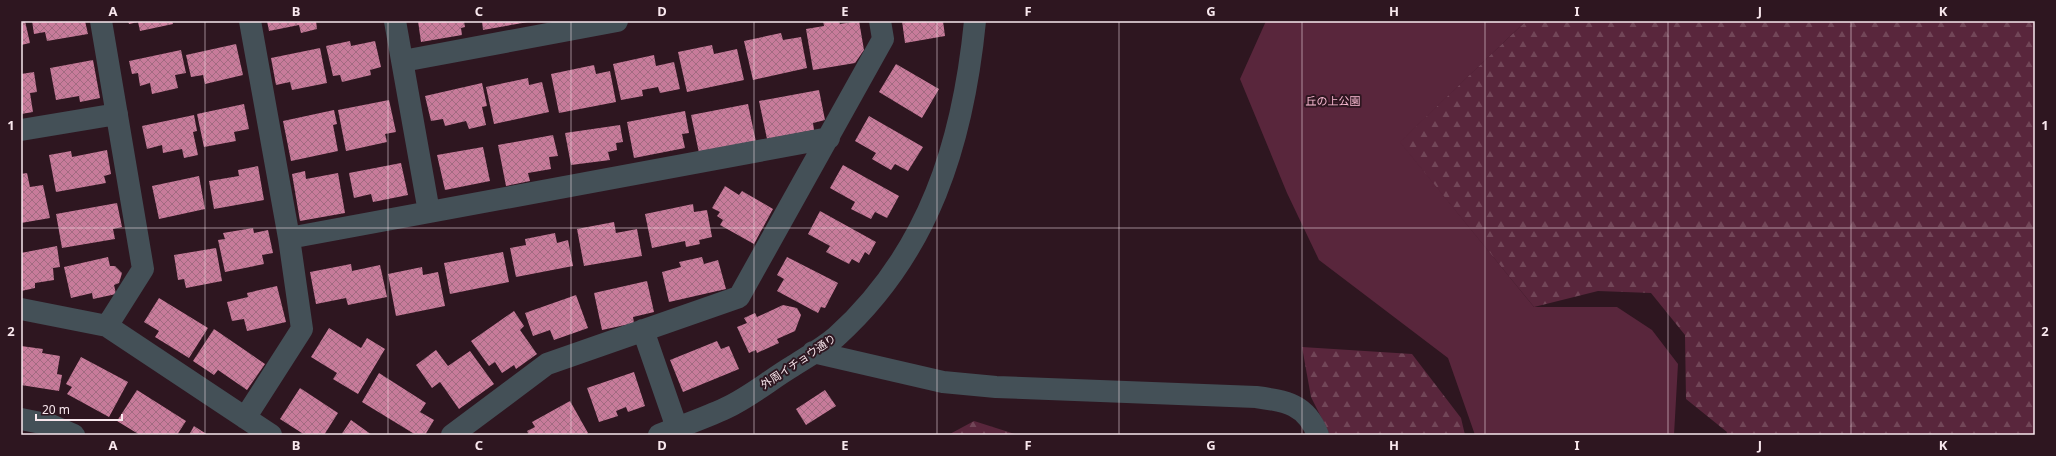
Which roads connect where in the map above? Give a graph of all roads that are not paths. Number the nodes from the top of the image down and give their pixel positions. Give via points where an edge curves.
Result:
1 (101, 21) edge
2 (250, 21) edge
3 (396, 21) edge
4 (617, 21) edge
5 (880, 21) edge
6 (975, 21) edge
7 (402, 61) junction
8 (117, 114) junction
9 (21, 130) edge
10 (830, 138) junction
11 (429, 212) junction
12 (288, 238) junction
13 (21, 309) edge
14 (107, 326) junction
15 (643, 330) junction
16 (813, 352) junction
17 (245, 418) junction
18 (21, 419) edge
19 (668, 432) edge
20 (74, 435) edge
21 (271, 435) edge
22 (452, 435) edge
23 (1318, 435) edge

1 - 8 street
2 - 12 street
3 - 7 street
4 - 7 street
5 - 10 street via 883,39
6 - 16 street, 外周イチョウ通り via 965,101 952,150 930,209 907,252 872,298 835,338
7 - 11 street
8 - 9 street
8 - 14 street via 143,269
10 - 11 street
10 - 15 street via 739,297
11 - 12 street
12 - 17 street via 302,329
13 - 14 street
14 - 17 street
15 - 19 street
15 - 22 street via 546,364
16 - 19 street, 外周イチョウ通り via 728,408
16 - 23 street via 944,382 996,387 1256,397 1285,401 1307,414
17 - 21 street
18 - 20 street via 51,425

